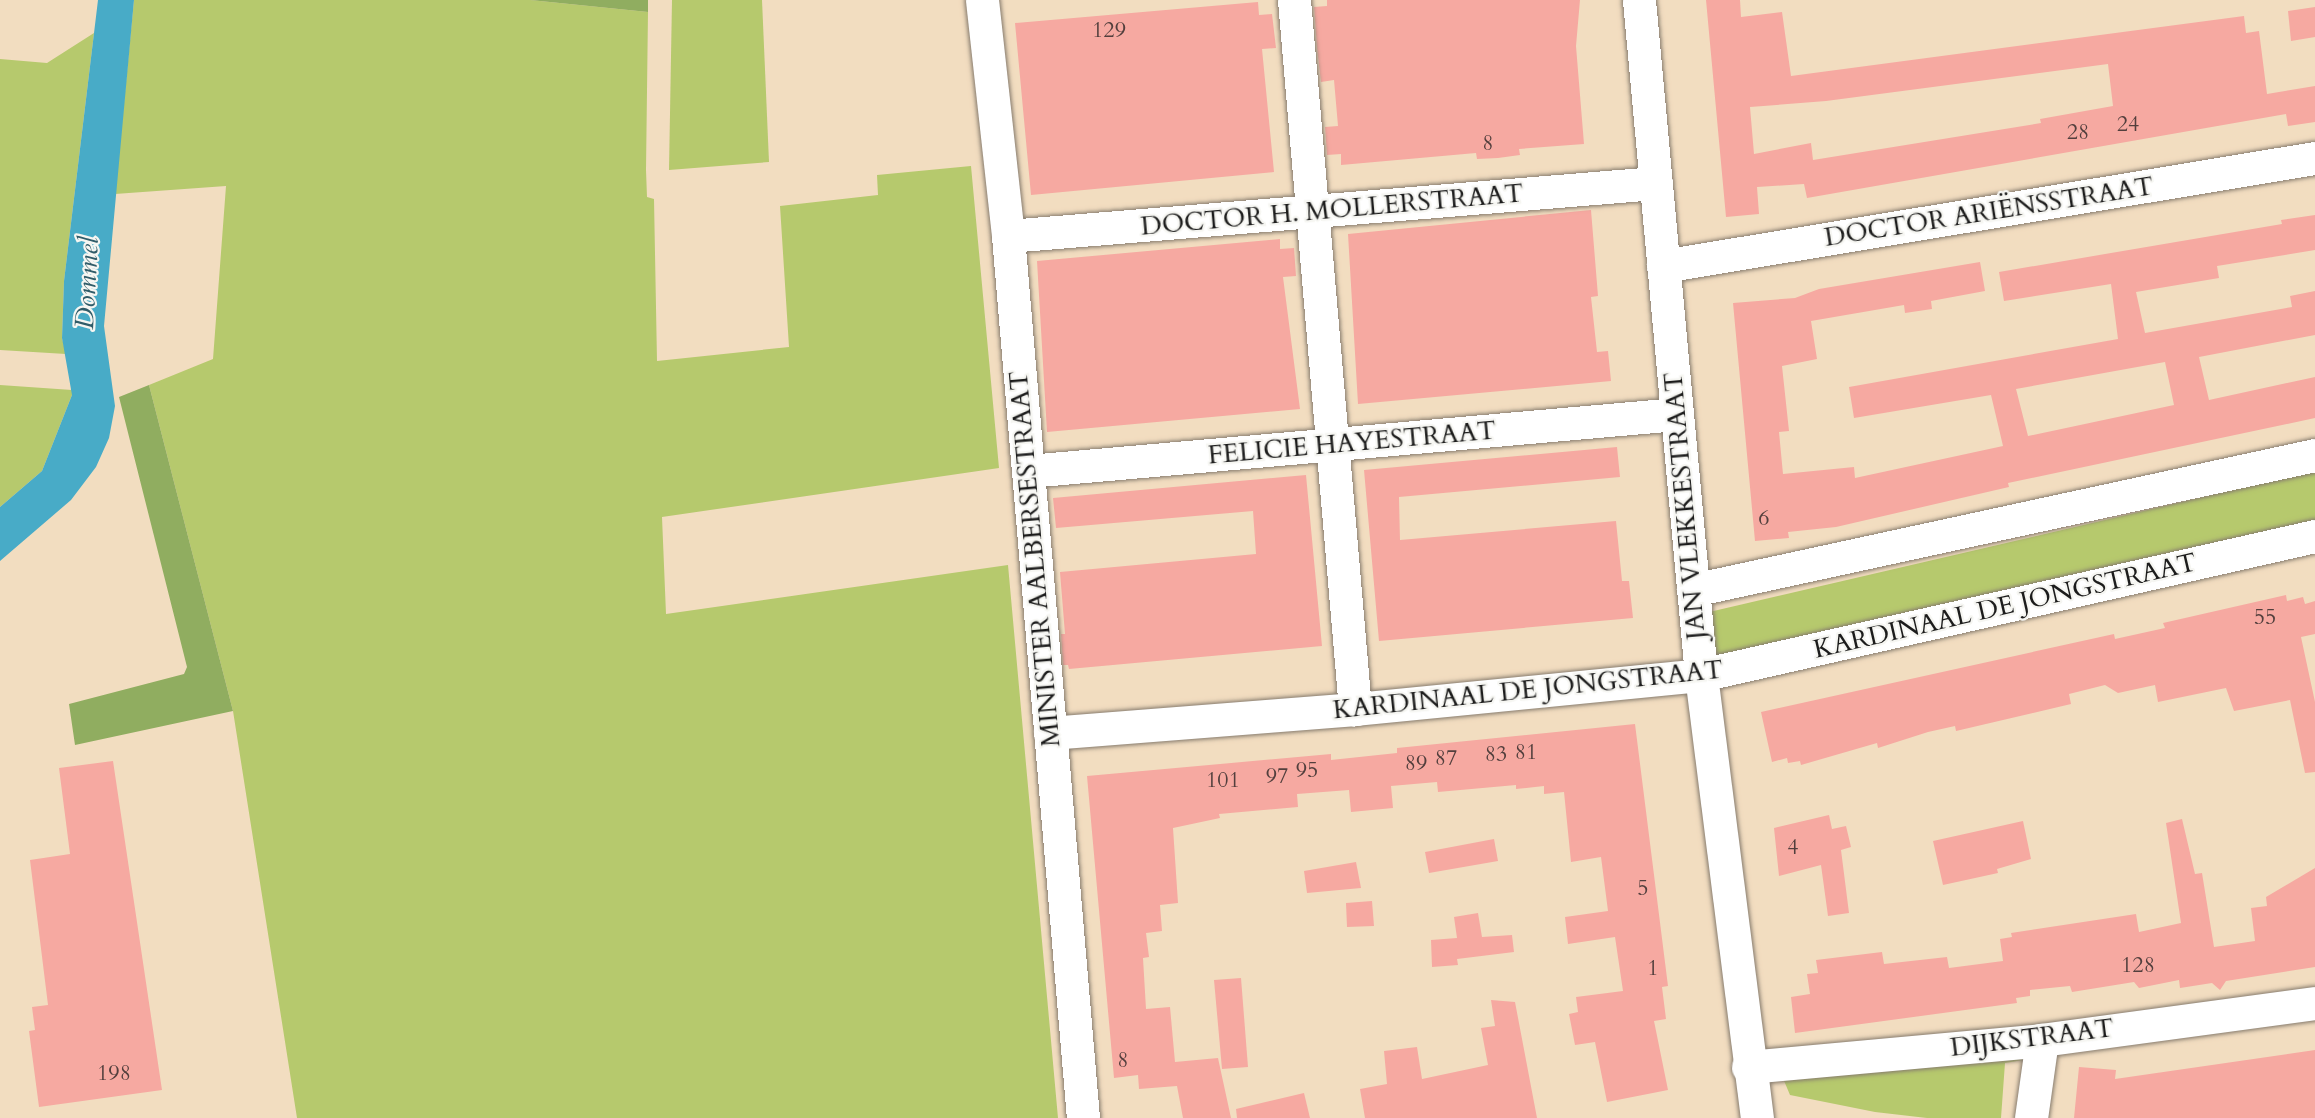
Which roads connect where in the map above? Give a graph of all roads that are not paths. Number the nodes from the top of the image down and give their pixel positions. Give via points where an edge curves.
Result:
1 (982, 0) edge
2 (1294, 0) edge
3 (1639, 0) edge
4 (2315, 158) edge
5 (1656, 183) junction
6 (1313, 212) junction
7 (1008, 236) junction
8 (1663, 266) junction
9 (1677, 414) junction
10 (1333, 444) junction
11 (2315, 455) edge
12 (1028, 471) junction
13 (2315, 536) edge
14 (1693, 590) junction
15 (1701, 675) junction
16 (1355, 709) junction
17 (1050, 733) junction
18 (2315, 1003) edge
19 (2042, 1040) junction
20 (1748, 1067) junction
21 (1756, 1112) edge
22 (1083, 1118) edge
23 (2031, 1118) edge

1 - 7 street, MINISTER AALBERSESTRAAT
2 - 6 street
3 - 5 street, JAN VLEKKESTRAAT
4 - 8 street, DOCTOR ARIËNSSTRAAT
5 - 6 street, DOCTOR H. MOLLERSTRAAT
5 - 8 street, JAN VLEKKESTRAAT
6 - 7 street, DOCTOR H. MOLLERSTRAAT
6 - 10 street
7 - 12 street, MINISTER AALBERSESTRAAT
8 - 9 street, JAN VLEKKESTRAAT
9 - 10 street, FELICIE HAYESTRAAT
9 - 14 street, JAN VLEKKESTRAAT
10 - 12 street, FELICIE HAYESTRAAT
10 - 16 street
11 - 14 street
12 - 17 street, MINISTER AALBERSESTRAAT
13 - 15 street, KARDINAAL DE JONGSTRAAT
14 - 15 street, JAN VLEKKESTRAAT
15 - 16 street, KARDINAAL DE JONGSTRAAT
15 - 20 street, JAN VLEKKESTRAAT
16 - 17 street, KARDINAAL DE JONGSTRAAT
17 - 22 street, MINISTER AALBERSESTRAAT
18 - 19 street, DIJKSTRAAT
19 - 20 street, DIJKSTRAAT
19 - 23 street
20 - 21 street, JAN VLEKKESTRAAT

